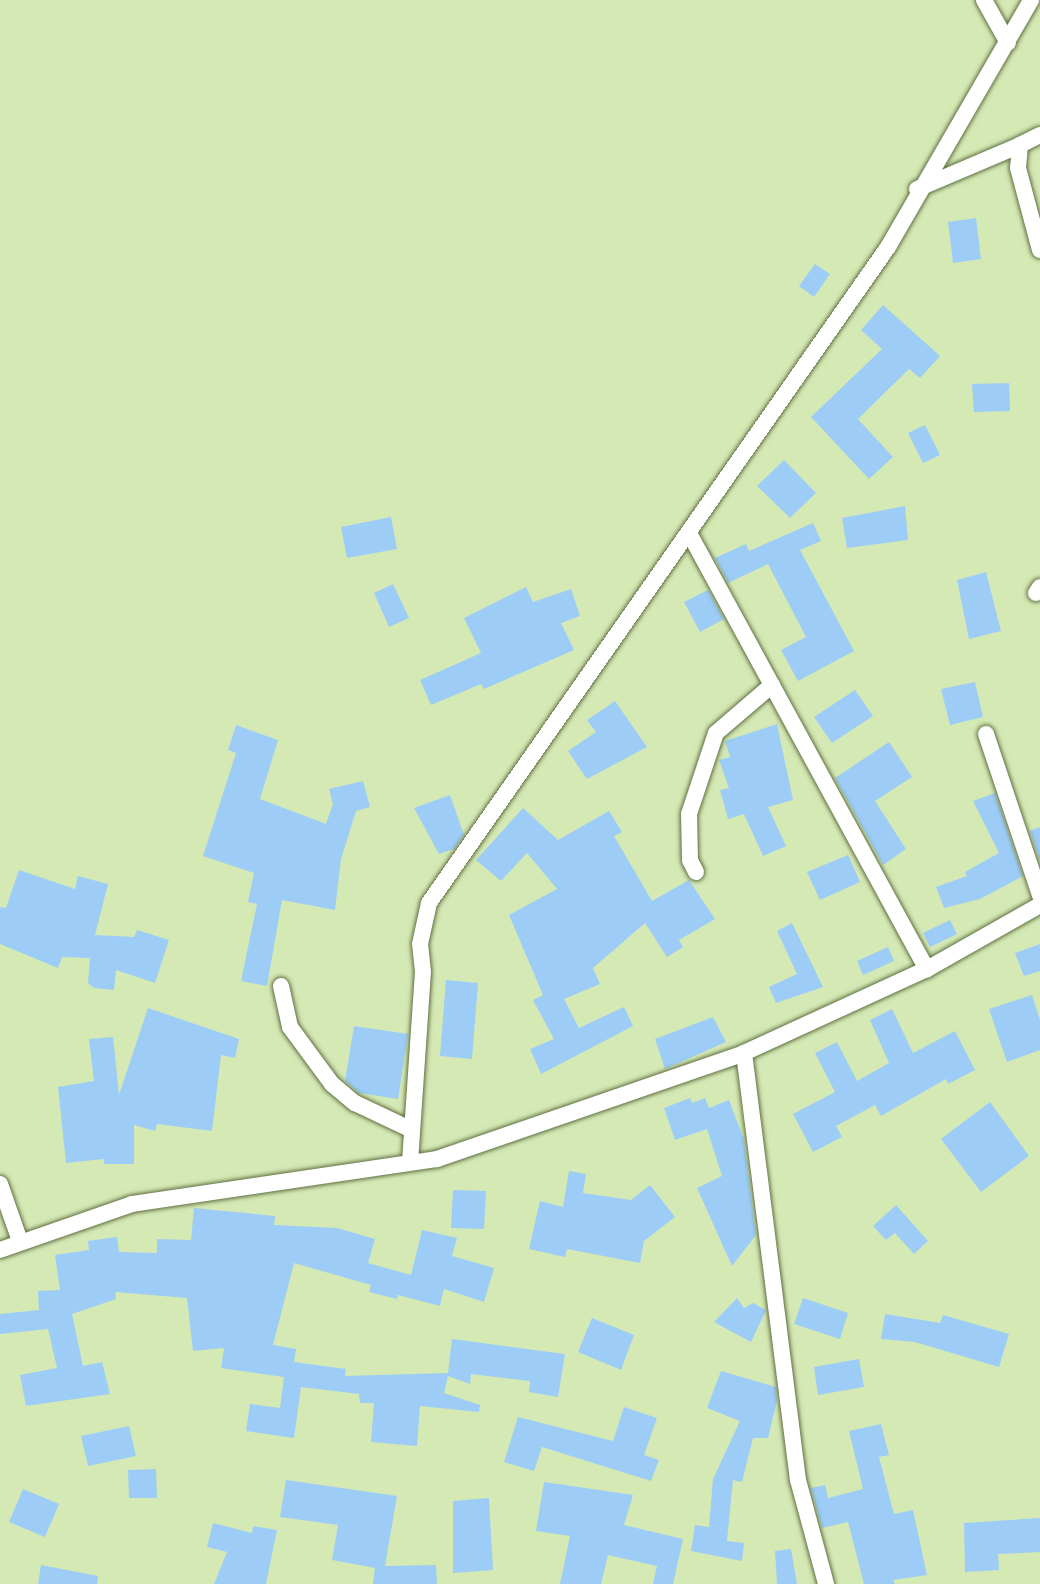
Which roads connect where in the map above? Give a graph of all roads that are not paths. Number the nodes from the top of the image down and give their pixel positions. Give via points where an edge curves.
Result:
1 (984, 0) edge
2 (1031, 0) edge
3 (1008, 43) junction
4 (1040, 135) edge
5 (1020, 145) junction
6 (917, 189) junction
7 (1040, 250) edge
8 (689, 533) junction
9 (772, 685) junction
10 (986, 735) dead end
11 (696, 872) dead end
12 (1040, 894) edge
13 (1040, 905) edge
14 (927, 969) junction
15 (281, 986) dead end
16 (744, 1053) junction
17 (412, 1130) junction
18 (410, 1162) junction
19 (0, 1184) edge
20 (20, 1241) junction
21 (0, 1250) edge
22 (826, 1584) edge

1 - 3 street
2 - 3 street
3 - 6 street
4 - 5 street
5 - 6 street
5 - 7 street via 1018,168
6 - 8 street via 888,247
8 - 9 street
8 - 17 street via 429,903 420,944
9 - 11 street via 716,733 689,814 690,860
9 - 14 street
10 - 12 street
13 - 14 street
14 - 16 street
15 - 17 street via 290,1027 332,1084 356,1103
16 - 18 street via 437,1159
16 - 22 street via 798,1480
17 - 18 street
18 - 20 street via 132,1204
19 - 20 street
20 - 21 street

